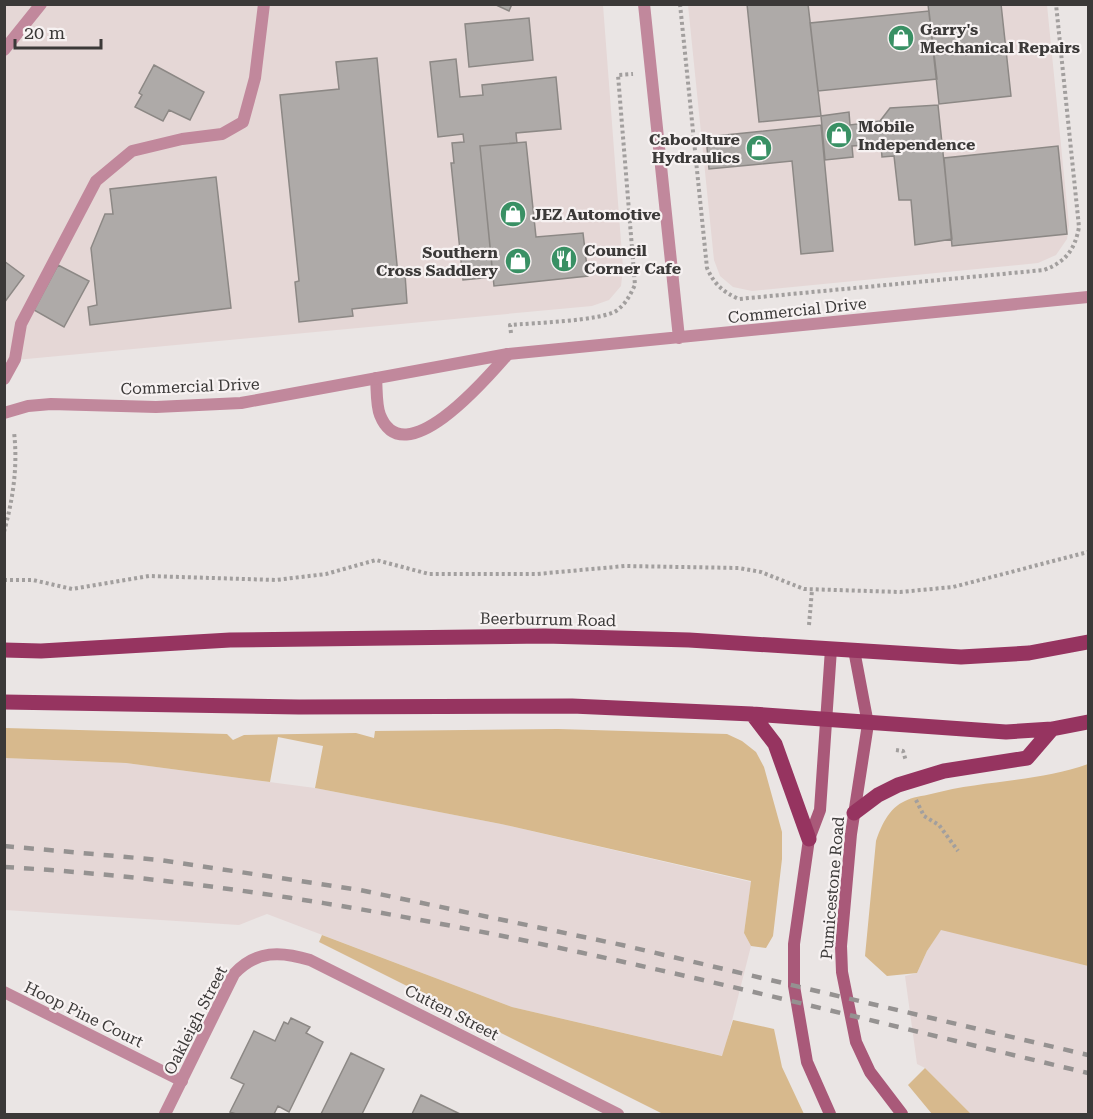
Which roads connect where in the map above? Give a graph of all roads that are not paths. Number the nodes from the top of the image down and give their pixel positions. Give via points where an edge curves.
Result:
1 (41, 4) edge
2 (264, 4) edge
3 (645, 4) edge
4 (4, 50) edge
5 (1089, 297) edge
6 (679, 338) junction
7 (510, 354) junction
8 (376, 378) junction
9 (4, 379) edge
10 (8, 412) edge
11 (1089, 642) edge
12 (831, 649) junction
13 (4, 650) edge
14 (854, 650) junction
15 (4, 702) edge
16 (752, 714) junction
17 (826, 719) junction
18 (1089, 722) edge
19 (868, 724) junction
20 (1052, 729) junction
21 (854, 813) junction
22 (809, 839) junction
23 (267, 953) joint
24 (4, 992) edge
25 (182, 1081) junction
26 (165, 1114) edge
27 (618, 1114) edge
28 (830, 1114) edge
29 (903, 1114) edge

1 - 4 street
2 - 9 street via 255,78 243,122 222,134 132,151 96,181 21,324 15,360
3 - 6 street
5 - 6 street, Commercial Drive
6 - 7 street, Commercial Drive
7 - 8 street, Commercial Drive
7 - 8 street via 435,424 415,435 393,432 385,425 379,414
8 - 10 street, Commercial Drive via 241,403 156,407 51,404
11 - 14 main road, Beerburrum Road via 989,657
12 - 13 main road, Beerburrum Road via 545,636 340,636
12 - 14 main road, Beerburrum Road
12 - 17 main road, Pumicestone Road
14 - 19 main road, Pumicestone Road
15 - 16 main road via 276,707 572,706
16 - 17 main road
16 - 22 main road via 775,744
17 - 19 main road
17 - 22 main road, Pumicestone Road via 820,810
18 - 20 main road
19 - 20 main road via 995,732
19 - 21 main road, Pumicestone Road
20 - 21 main road via 1027,758 944,771 898,785
21 - 29 main road, Pumicestone Road via 842,972 856,1042 886,1097
22 - 28 main road, Pumicestone Road via 794,944 795,1004 807,1062
23 - 25 street, Oakleigh Street via 246,961 234,974
23 - 27 street, Cutten Street via 289,953 310,960
24 - 25 street, Hoop Pine Court
25 - 26 street, Oakleigh Street

